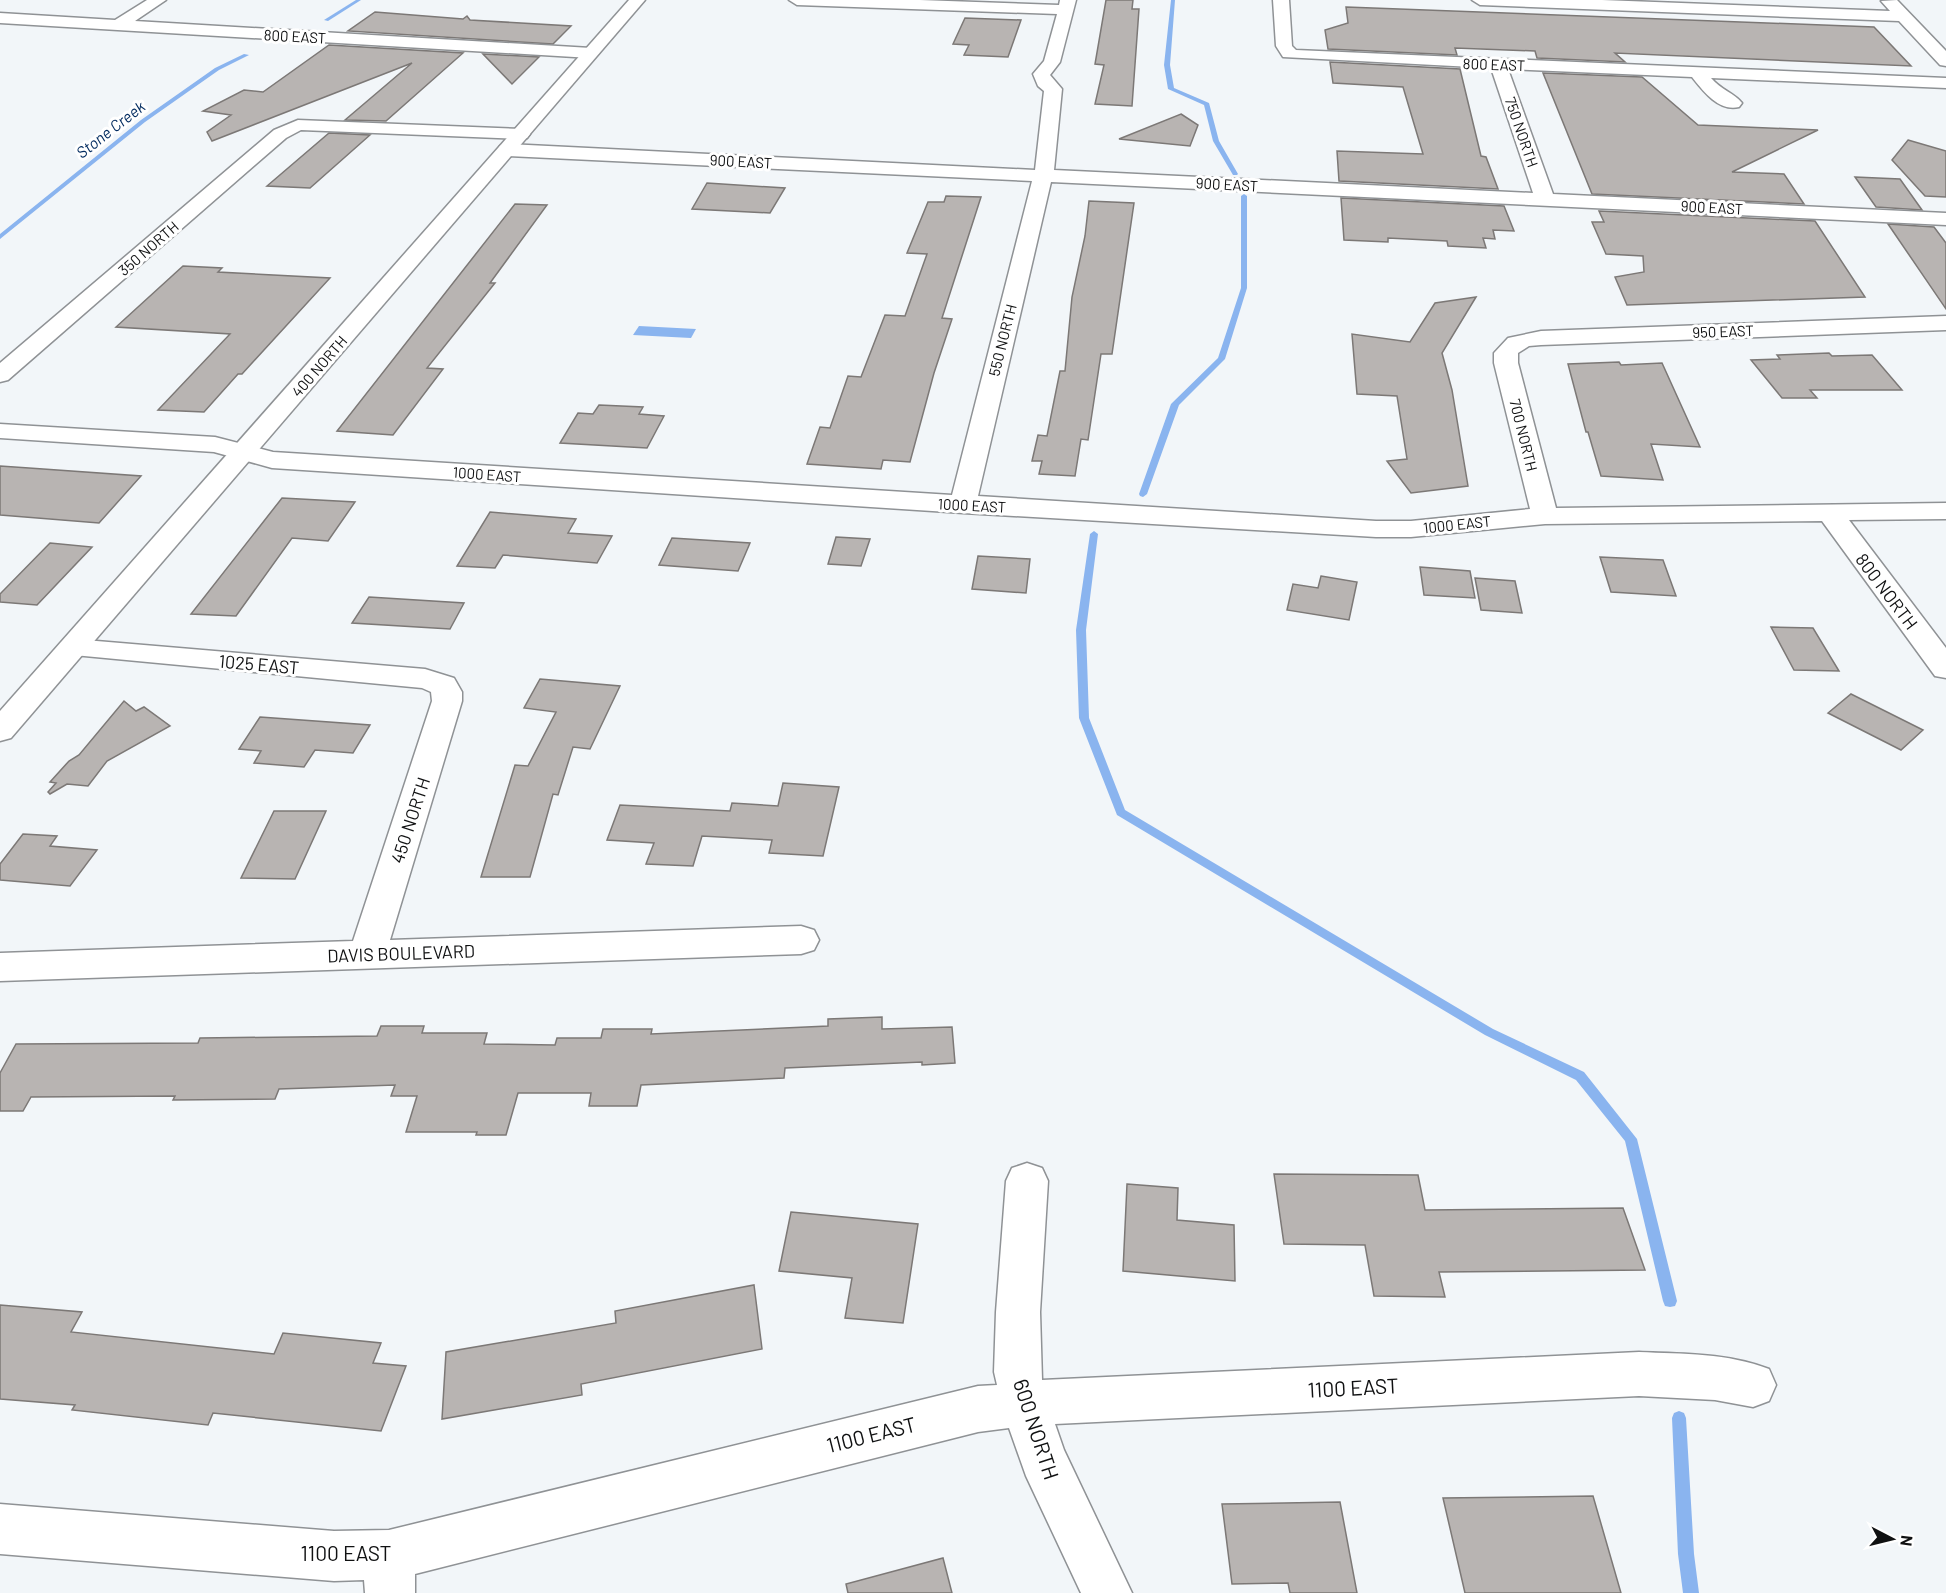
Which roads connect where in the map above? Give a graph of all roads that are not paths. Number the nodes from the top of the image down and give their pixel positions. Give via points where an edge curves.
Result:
1 (158, 0) edge
2 (637, 0) edge
3 (797, 0) edge
4 (1281, 0) edge
5 (1480, 0) edge
6 (1888, 0) edge
7 (1066, 5) edge
8 (1903, 16) junction
9 (4, 25) edge
10 (118, 25) junction
11 (591, 53) junction
12 (1946, 61) edge
13 (1498, 64) junction
14 (1698, 73) junction
15 (1946, 83) edge
16 (1733, 103) dead end
17 (298, 125) joint
18 (514, 142) junction
19 (1042, 175) junction
20 (1545, 200) junction
21 (1946, 219) edge
22 (1946, 322) edge
23 (1506, 353) joint
24 (0, 375) edge
25 (0, 431) edge
26 (243, 453) junction
27 (963, 505) junction
28 (1946, 512) edge
29 (1829, 513) junction
30 (1545, 516) junction
31 (73, 648) junction
32 (1946, 669) edge
33 (443, 685) joint
34 (0, 731) edge
35 (801, 940) dead end
36 (367, 954) junction
37 (0, 967) edge
38 (1028, 1181) dead end
39 (1753, 1385) dead end
40 (1024, 1404) junction
41 (0, 1529) edge
42 (389, 1574) edge
43 (1107, 1593) edge

1 - 10 street
2 - 11 street, 400 NORTH
3 - 7 street
4 - 13 street, 800 EAST via 1284,46 1290,54
5 - 8 street
6 - 8 street
7 - 19 street, 550 NORTH via 1052,62 1041,74 1053,89
8 - 12 street
9 - 10 street, 800 EAST via 27,20
10 - 11 street, 800 EAST
11 - 18 street, 400 NORTH
13 - 14 street, 800 EAST
13 - 20 street, 750 NORTH
14 - 15 street, 800 EAST
14 - 16 street via 1713,92
17 - 18 street, 900 EAST
17 - 24 street, 350 NORTH via 280,134
18 - 19 street, 900 EAST
18 - 26 street, 400 NORTH
19 - 20 street, 900 EAST
19 - 27 street, 550 NORTH
20 - 21 street, 900 EAST
22 - 23 street, 950 EAST via 1541,338 1518,342
23 - 30 street, 700 NORTH
25 - 26 street, 1000 EAST via 215,445
26 - 27 street, 1000 EAST via 272,460
26 - 31 street, 400 NORTH
27 - 30 street, 1000 EAST via 1385,529
28 - 29 street, 1000 EAST
29 - 30 street, 1000 EAST
29 - 32 street, 800 NORTH
31 - 33 street, 1025 EAST via 418,678
31 - 34 street, 400 NORTH
33 - 36 street, 450 NORTH via 447,701
35 - 36 street, DAVIS BOULEVARD
36 - 37 street, DAVIS BOULEVARD
38 - 40 street, 600 NORTH via 1017,1342 1017,1372
39 - 40 street, 1100 EAST via 1687,1375 1639,1374
40 - 42 street, 1100 EAST via 934,1418 452,1541
40 - 43 street, 600 NORTH via 1043,1459
41 - 42 street, 1100 EAST via 334,1556

